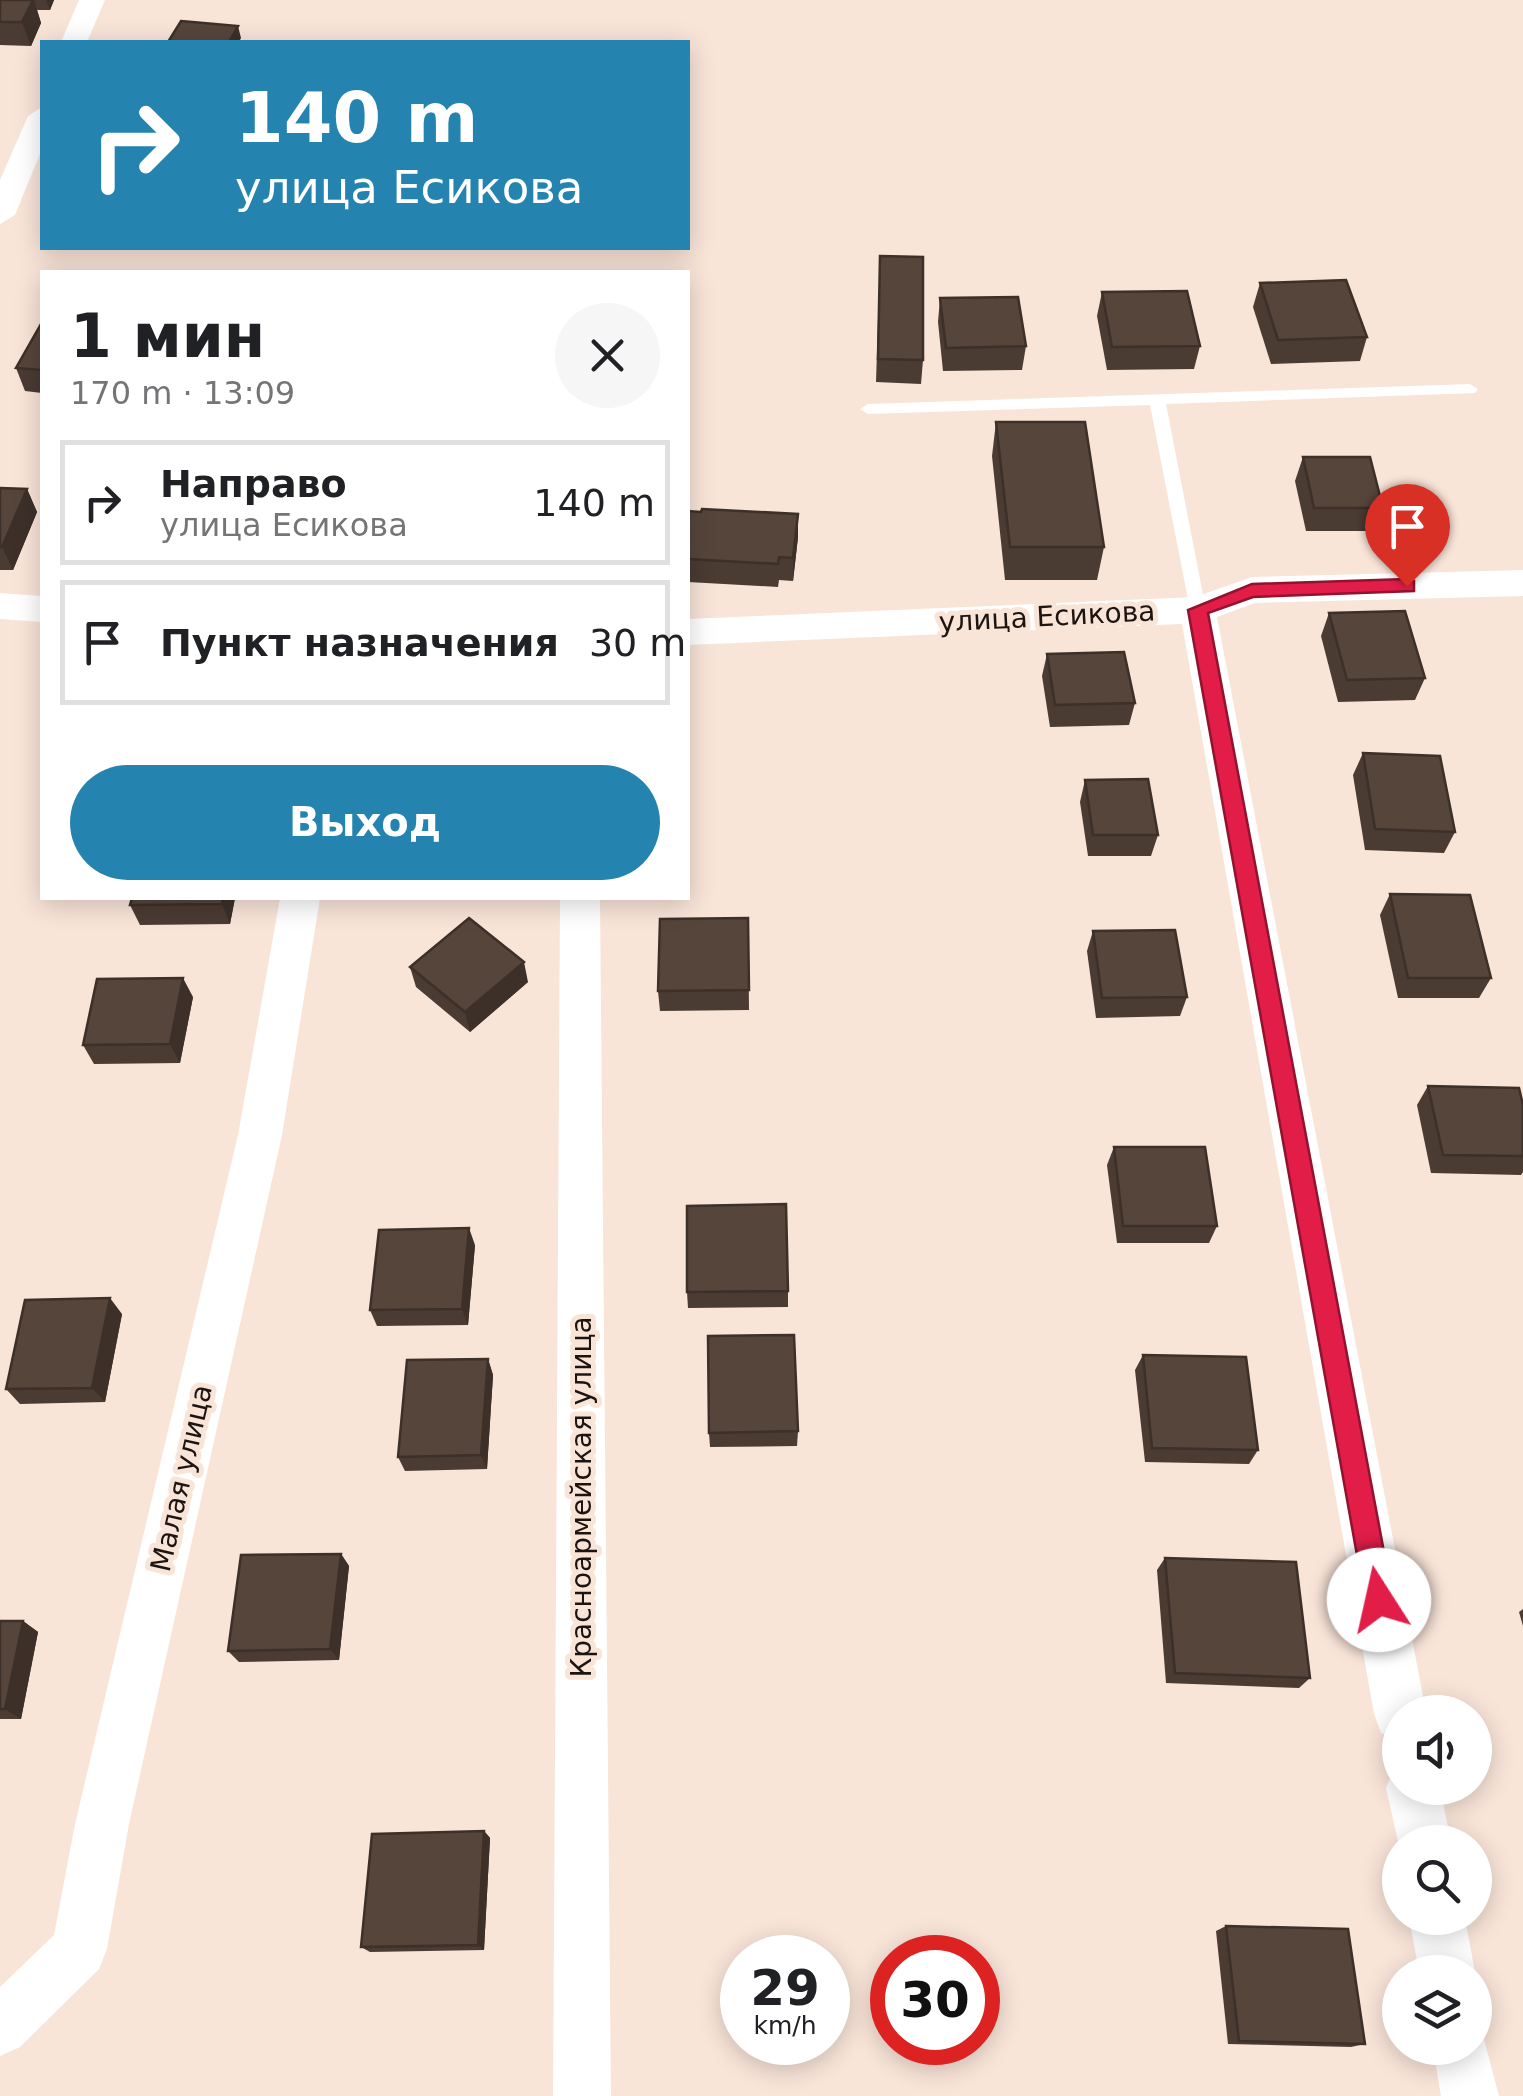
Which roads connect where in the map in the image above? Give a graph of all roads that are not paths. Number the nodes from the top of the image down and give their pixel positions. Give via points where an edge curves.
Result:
1 (92, 0) edge
2 (75, 40) edge
3 (40, 121) edge
4 (0, 215) edge
5 (1470, 389) dead end
6 (1156, 400) junction
7 (868, 409) dead end
8 (1523, 583) edge
9 (0, 606) edge
10 (40, 610) edge
11 (1198, 610) junction
12 (690, 632) edge
13 (300, 900) edge
14 (580, 900) edge
15 (1397, 1695) edge
16 (0, 2027) edge
17 (1464, 2065) edge
18 (582, 2096) edge
19 (1470, 2096) edge

1 - 2 street
3 - 4 street
5 - 6 lane
6 - 7 lane
6 - 11 lane
8 - 11 street, улица Есикова via 1252,590
9 - 10 street
11 - 12 street, улица Есикова
11 - 15 street
13 - 16 street, Малая улица via 260,1135 79,1950
14 - 18 street, Красноармейская улица
17 - 19 street

